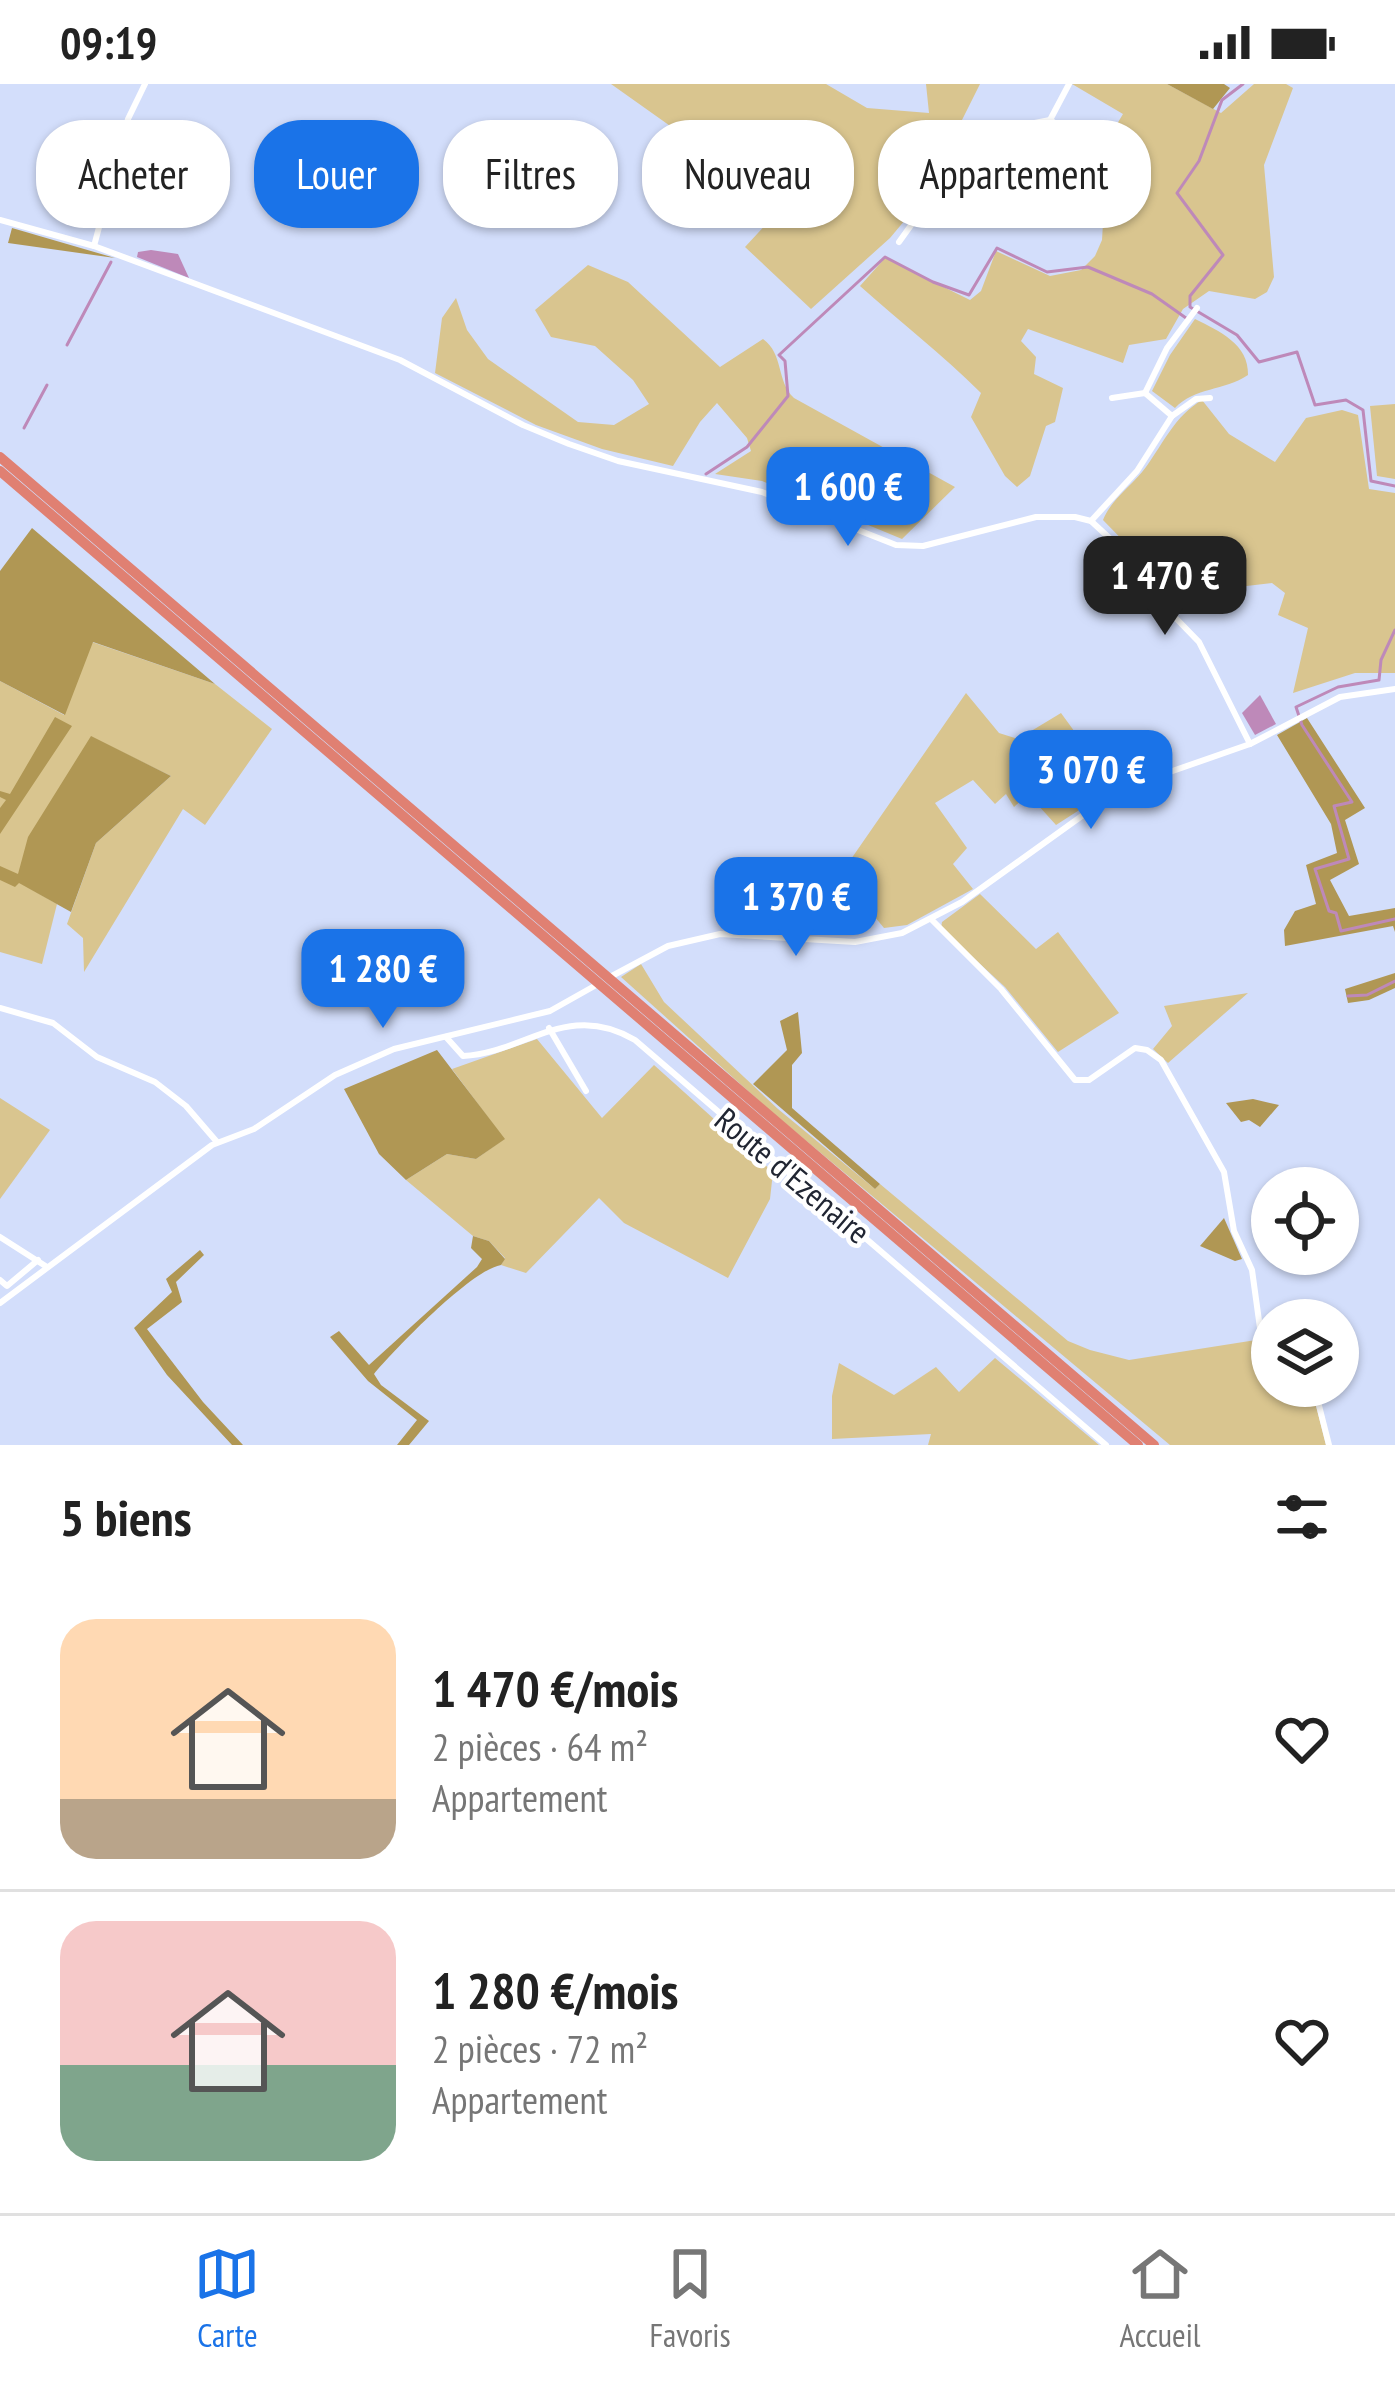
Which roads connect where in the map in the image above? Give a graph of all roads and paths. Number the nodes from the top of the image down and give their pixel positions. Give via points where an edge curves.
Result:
1 (145, 84) edge
2 (1069, 84) edge
3 (1050, 120) edge
4 (0, 220) edge
5 (910, 228) edge
6 (899, 242) dead end
7 (94, 246) junction
8 (1194, 312) dead end
9 (1145, 393) junction
10 (1112, 398) dead end
11 (1210, 398) dead end
12 (1172, 416) junction
13 (0, 458) edge
14 (0, 471) edge
15 (1091, 521) junction
16 (1395, 689) edge
17 (1250, 744) junction
18 (932, 920) junction
19 (0, 1008) edge
20 (549, 1028) junction
21 (446, 1037) junction
22 (586, 1091) dead end
23 (217, 1142) junction
24 (0, 1237) edge
25 (38, 1260) junction
26 (47, 1267) junction
27 (0, 1280) edge
28 (1256, 1299) edge
29 (0, 1303) edge
30 (1319, 1407) edge
31 (1106, 1445) edge
32 (1138, 1445) edge
33 (1154, 1445) edge
34 (1329, 1445) edge

1 - 7 street
2 - 3 street
4 - 7 street
5 - 6 street
7 - 15 street via 400,360 568,444 763,492 896,545 923,546 1036,517
8 - 9 street
9 - 10 street
9 - 12 street
11 - 12 street
12 - 15 street
13 - 33 highway
14 - 32 highway
15 - 17 street via 1199,642
16 - 17 street via 1340,698
17 - 18 street via 1118,790
18 - 21 street via 855,942 720,934 681,942 528,1018
18 - 28 street via 1076,1080 1135,1048 1161,1060 1226,1177
19 - 23 street via 52,1023 97,1057 155,1082
20 - 21 street, Route d'Ezenaire via 474,1055 457,1053
20 - 22 street
20 - 31 street, Route d'Ezenaire via 584,1026 635,1040
21 - 23 street via 367,1059 254,1129
23 - 26 street
24 - 25 street
25 - 26 street
25 - 27 street via 7,1286
26 - 29 street
30 - 34 street

